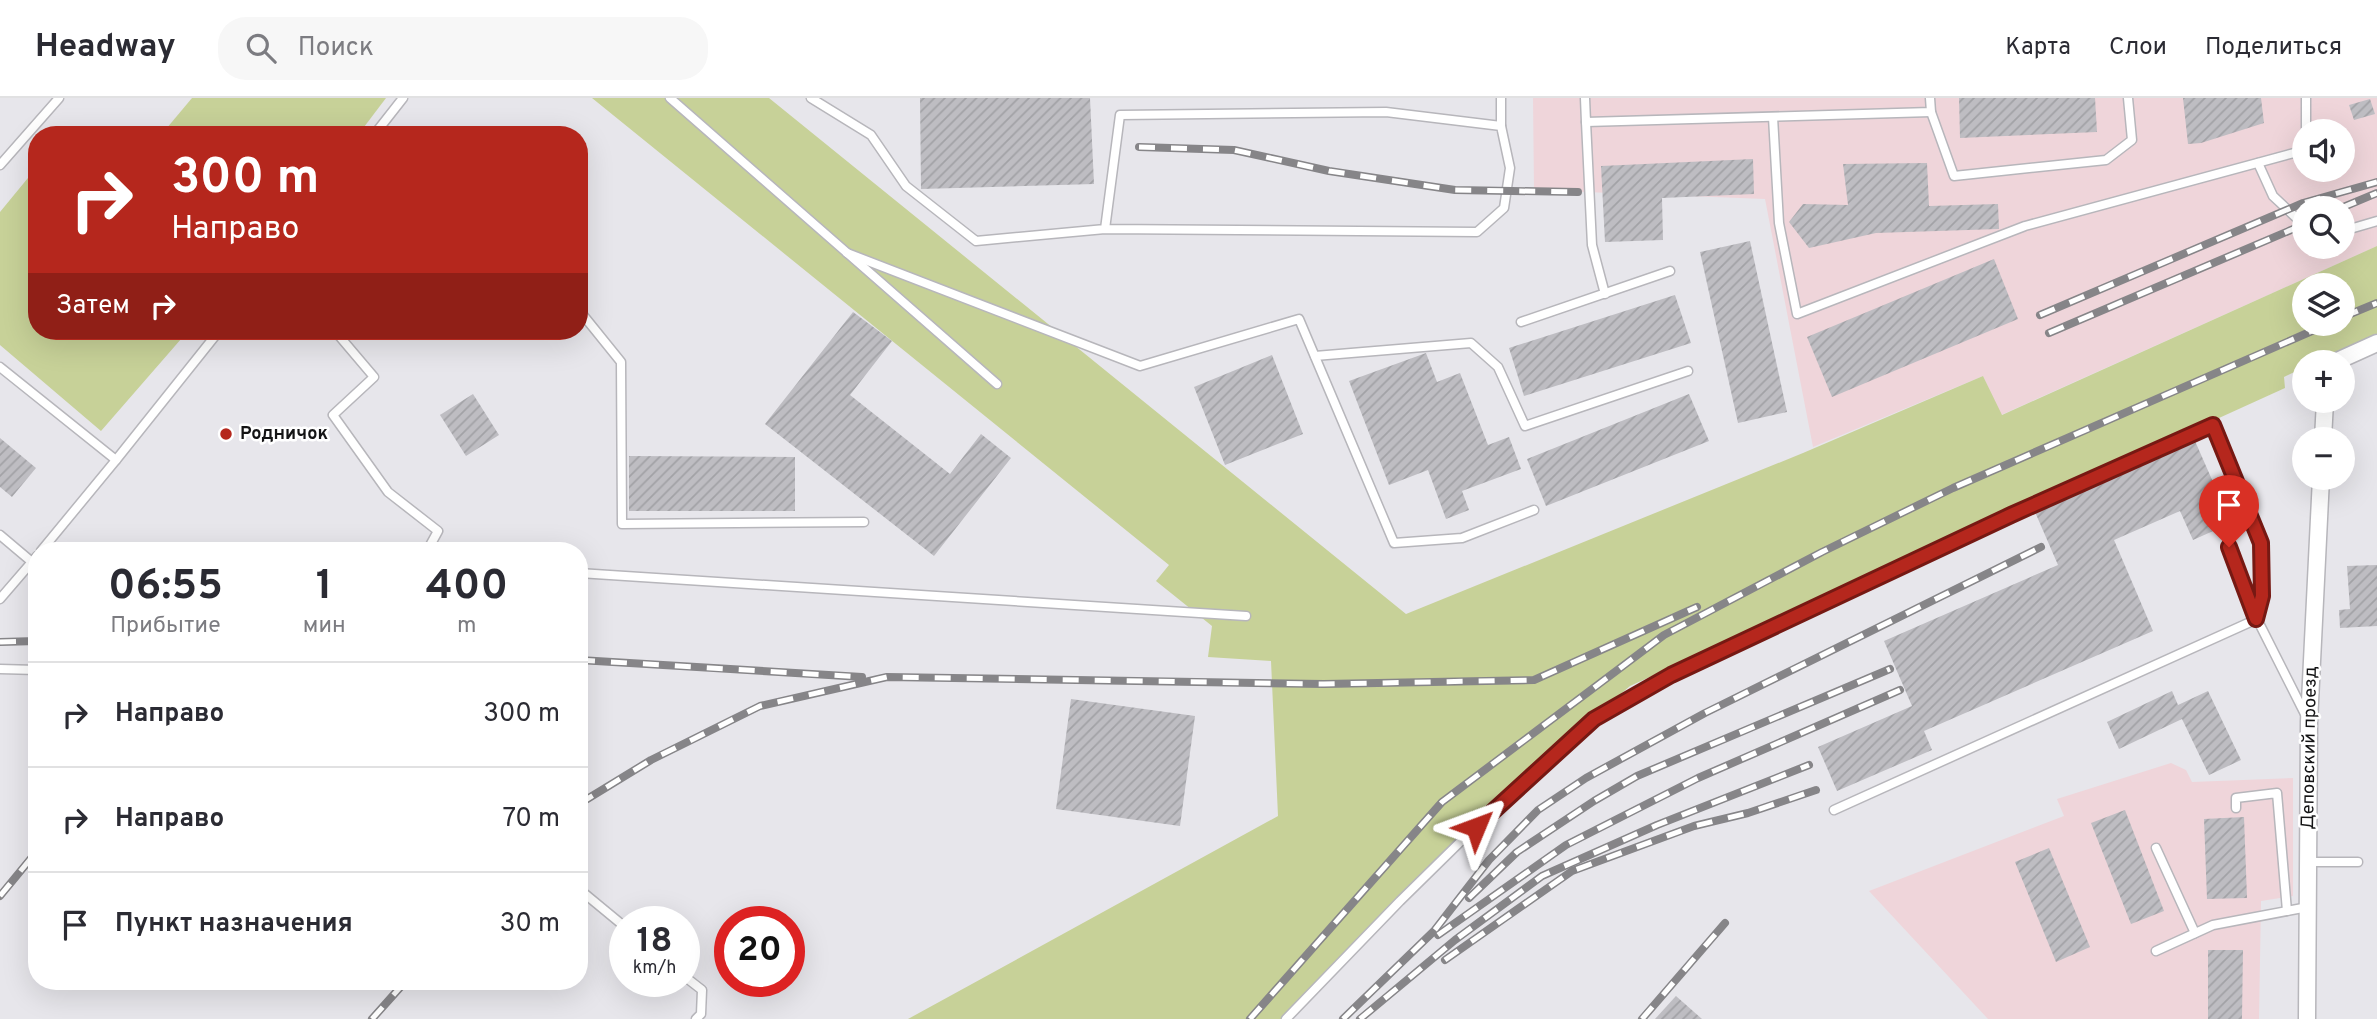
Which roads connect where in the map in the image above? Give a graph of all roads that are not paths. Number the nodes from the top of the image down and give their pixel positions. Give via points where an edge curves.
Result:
1 (60, 98) edge
2 (403, 98) edge
3 (670, 98) edge
4 (811, 98) edge
5 (1501, 98) edge
6 (1585, 98) edge
7 (1930, 98) edge
8 (2128, 98) edge
9 (2306, 98) edge
10 (1931, 112) junction
11 (1773, 117) junction
12 (2306, 119) edge
13 (1586, 122) junction
14 (35, 126) edge
15 (381, 126) edge
16 (1502, 126) junction
17 (28, 134) edge
18 (2292, 154) edge
19 (2258, 163) junction
20 (0, 165) edge
21 (2292, 214) edge
22 (2377, 221) edge
23 (2355, 227) edge
24 (1105, 229) junction
25 (847, 253) junction
26 (1670, 271) dead end
27 (1605, 293) junction
28 (588, 321) edge
29 (1521, 323) dead end
30 (212, 340) edge
31 (342, 340) edge
32 (2377, 343) edge
33 (2355, 353) edge
34 (1315, 356) junction
35 (0, 367) edge
36 (1688, 371) dead end
37 (997, 384) dead end
38 (116, 460) junction
39 (2320, 490) edge
40 (1534, 510) dead end
41 (864, 522) dead end
42 (0, 535) edge
43 (48, 542) edge
44 (432, 542) edge
45 (2229, 547) dead end
46 (28, 555) edge
47 (28, 566) edge
48 (588, 574) edge
49 (0, 599) edge
50 (1246, 616) dead end
51 (2256, 619) junction
52 (0, 669) edge
53 (28, 670) edge
54 (2309, 722) junction
55 (2236, 808) dead end
56 (1834, 810) dead end
57 (2156, 848) dead end
58 (2308, 862) junction
59 (2358, 862) dead end
60 (588, 896) edge
61 (2308, 907) junction
62 (2287, 911) junction
63 (609, 914) edge
64 (2195, 933) junction
65 (2156, 951) dead end
66 (700, 988) edge
67 (696, 1019) edge
68 (1286, 1019) edge
69 (2307, 1019) edge

1 - 14 lane
2 - 15 lane
3 - 25 lane
4 - 24 lane via 871,135 906,186 976,241
5 - 16 lane
6 - 13 lane
7 - 10 lane
8 - 10 lane via 2132,140 2106,160 1954,176
9 - 12 lane
10 - 11 lane
11 - 13 lane
11 - 19 lane via 1779,223 1797,314 2025,226
13 - 27 lane via 1591,245
16 - 24 lane via 1510,168 1504,208 1477,232
16 - 24 lane via 1387,111 1121,115
17 - 20 lane
18 - 19 lane
19 - 21 lane via 2273,196
22 - 23 lane
25 - 34 lane via 1140,366 1299,319
25 - 37 lane
26 - 27 lane
27 - 29 lane
28 - 41 lane via 621,362 622,524
30 - 38 lane
31 - 44 lane via 373,377 333,415 388,492 438,531
32 - 33 street
34 - 36 lane via 1471,343 1497,367 1525,426
34 - 40 lane via 1394,543 1462,538
35 - 38 lane
38 - 43 lane
39 - 54 street, Деповский проезд
42 - 46 lane
45 - 51 lane
47 - 49 lane
48 - 50 lane
51 - 54 lane
51 - 56 lane
51 - 68 lane via 2262,596 2261,543 2213,425 1671,675 1594,719 1447,854
52 - 53 lane
54 - 58 street, Деповский проезд
55 - 62 lane via 2236,798 2277,793
57 - 64 lane
58 - 59 lane
58 - 61 street, Деповский проезд
60 - 63 lane
61 - 62 lane
61 - 69 street, Деповский проезд
62 - 64 lane via 2213,925
64 - 65 lane
66 - 67 lane via 701,1014

